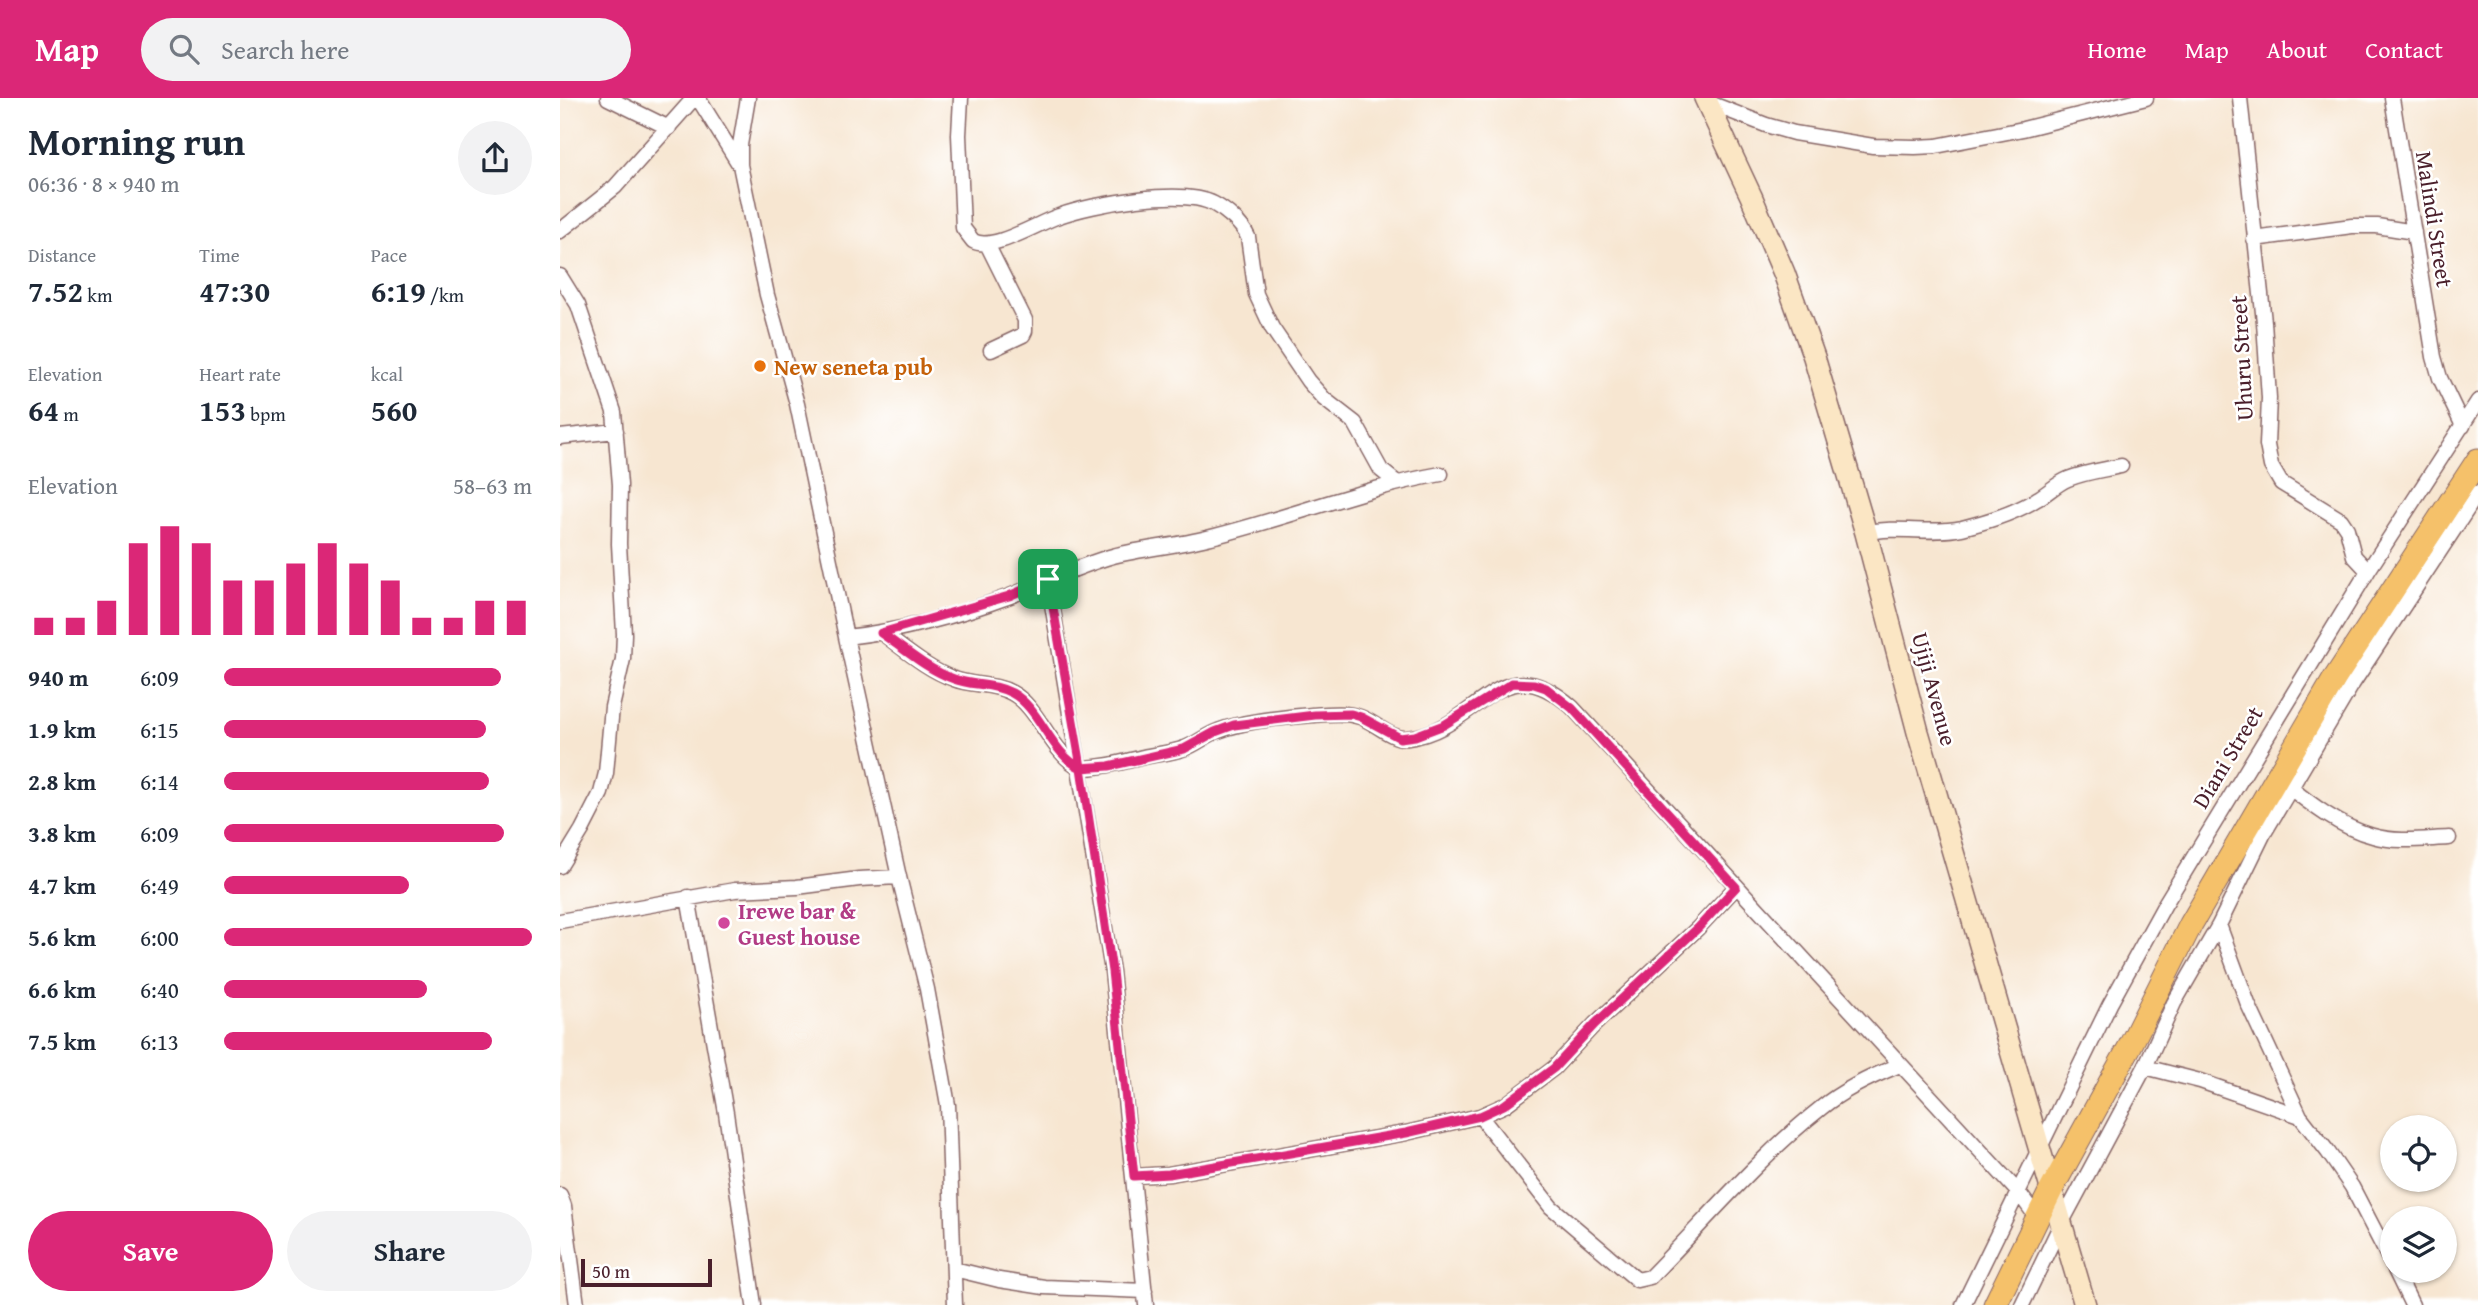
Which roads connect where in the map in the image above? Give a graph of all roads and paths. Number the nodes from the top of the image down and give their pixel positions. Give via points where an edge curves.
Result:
1 (608, 98) edge
2 (696, 98) edge
3 (748, 98) edge
4 (961, 98) edge
5 (2146, 98) edge
6 (2240, 98) edge
7 (2392, 98) edge
8 (1706, 100) edge
9 (669, 128) junction
10 (740, 165) junction
11 (560, 231) edge
12 (2414, 232) junction
13 (2254, 239) junction
14 (986, 244) junction
15 (560, 276) edge
16 (991, 350) dead end
17 (2478, 401) edge
18 (2463, 426) junction
19 (616, 431) junction
20 (560, 437) edge
21 (2478, 460) edge
22 (2121, 466) dead end
23 (1441, 474) dead end
24 (1396, 482) junction
25 (2478, 493) edge
26 (1866, 533) junction
27 (2368, 571) junction
28 (1048, 579) junction
29 (881, 633) junction
30 (846, 638) junction
31 (1081, 768) junction
32 (2284, 783) junction
33 (2449, 838) dead end
34 (560, 866) edge
35 (899, 877) junction
36 (1736, 887) junction
37 (688, 897) junction
38 (560, 921) edge
39 (2219, 925) junction
40 (1900, 1065) junction
41 (2145, 1067) junction
42 (1480, 1116) junction
43 (2300, 1116) junction
44 (2040, 1150) junction
45 (1134, 1176) junction
46 (2051, 1190) junction
47 (2019, 1193) junction
48 (560, 1195) edge
49 (2038, 1219) junction
50 (2062, 1222) junction
51 (2380, 1241) edge
52 (954, 1269) junction
53 (2401, 1283) edge
54 (1146, 1298) edge
55 (577, 1305) edge
56 (754, 1305) edge
57 (955, 1305) edge
58 (1963, 1305) edge
59 (1995, 1305) edge
60 (2022, 1305) edge
61 (2085, 1305) edge
62 (2412, 1305) edge

1 - 9 street
2 - 9 street
2 - 10 street
3 - 10 street
4 - 14 street via 963,228 973,242
5 - 8 street via 2023,130 1915,147 1873,146 1794,133
6 - 13 street, Uhuru Street
7 - 12 street, Malindi Street
8 - 26 main road, Ujiji Avenue via 1784,273
9 - 11 street via 615,187
10 - 30 street
12 - 13 street via 2352,226
12 - 18 street, Malindi Street via 2434,357
13 - 27 street, Uhuru Street via 2264,322 2271,466 2281,483 2341,520 2354,555
14 - 16 street via 1026,327 1023,335
14 - 24 street via 1063,214 1123,201 1155,197 1212,203 1248,237 1256,294 1272,328 1308,381 1355,423 1381,470
15 - 19 street via 578,306 614,412
17 - 18 street, Diani Street
18 - 27 street, Diani Street
19 - 20 street
19 - 34 street via 623,659 601,793
21 - 32 main road via 2335,678
22 - 26 street via 2069,478 2020,509 1962,528
23 - 24 street
24 - 28 street via 1206,538 1114,556
25 - 32 street
26 - 44 main road, Ujiji Avenue via 1918,732
27 - 44 street, Diani Street via 2165,904 2110,1004
28 - 29 street via 1009,596
28 - 31 street
29 - 30 street
29 - 31 street via 934,670 1012,693 1064,755
30 - 35 street
31 - 36 street via 1184,749 1234,725 1315,715 1351,714 1406,738 1444,725 1512,683 1534,684 1560,696 1572,708
31 - 45 street via 1112,971
32 - 33 street via 2343,823 2372,836
32 - 39 street
32 - 46 main road via 2191,924
35 - 37 street
35 - 52 street via 927,989 948,1105
36 - 40 street
36 - 42 street via 1554,1068 1504,1105
37 - 38 street
37 - 56 street
39 - 41 street via 2174,1003
39 - 43 street via 2248,1004
40 - 42 street via 1865,1079 1822,1107 1645,1280 1637,1280 1621,1268 1551,1208
40 - 47 street
41 - 43 street
41 - 50 street
42 - 45 street via 1335,1146
43 - 51 street via 2352,1186
44 - 46 main road, Ujiji Avenue
44 - 47 street, Diani Street
45 - 54 street
46 - 49 main road
46 - 50 main road, Ujiji Avenue
47 - 49 street
47 - 58 street, Diani Street
48 - 55 street
49 - 59 main road
50 - 60 street
50 - 61 main road, Ujiji Avenue
52 - 54 street via 1044,1287
52 - 57 street
53 - 62 street

